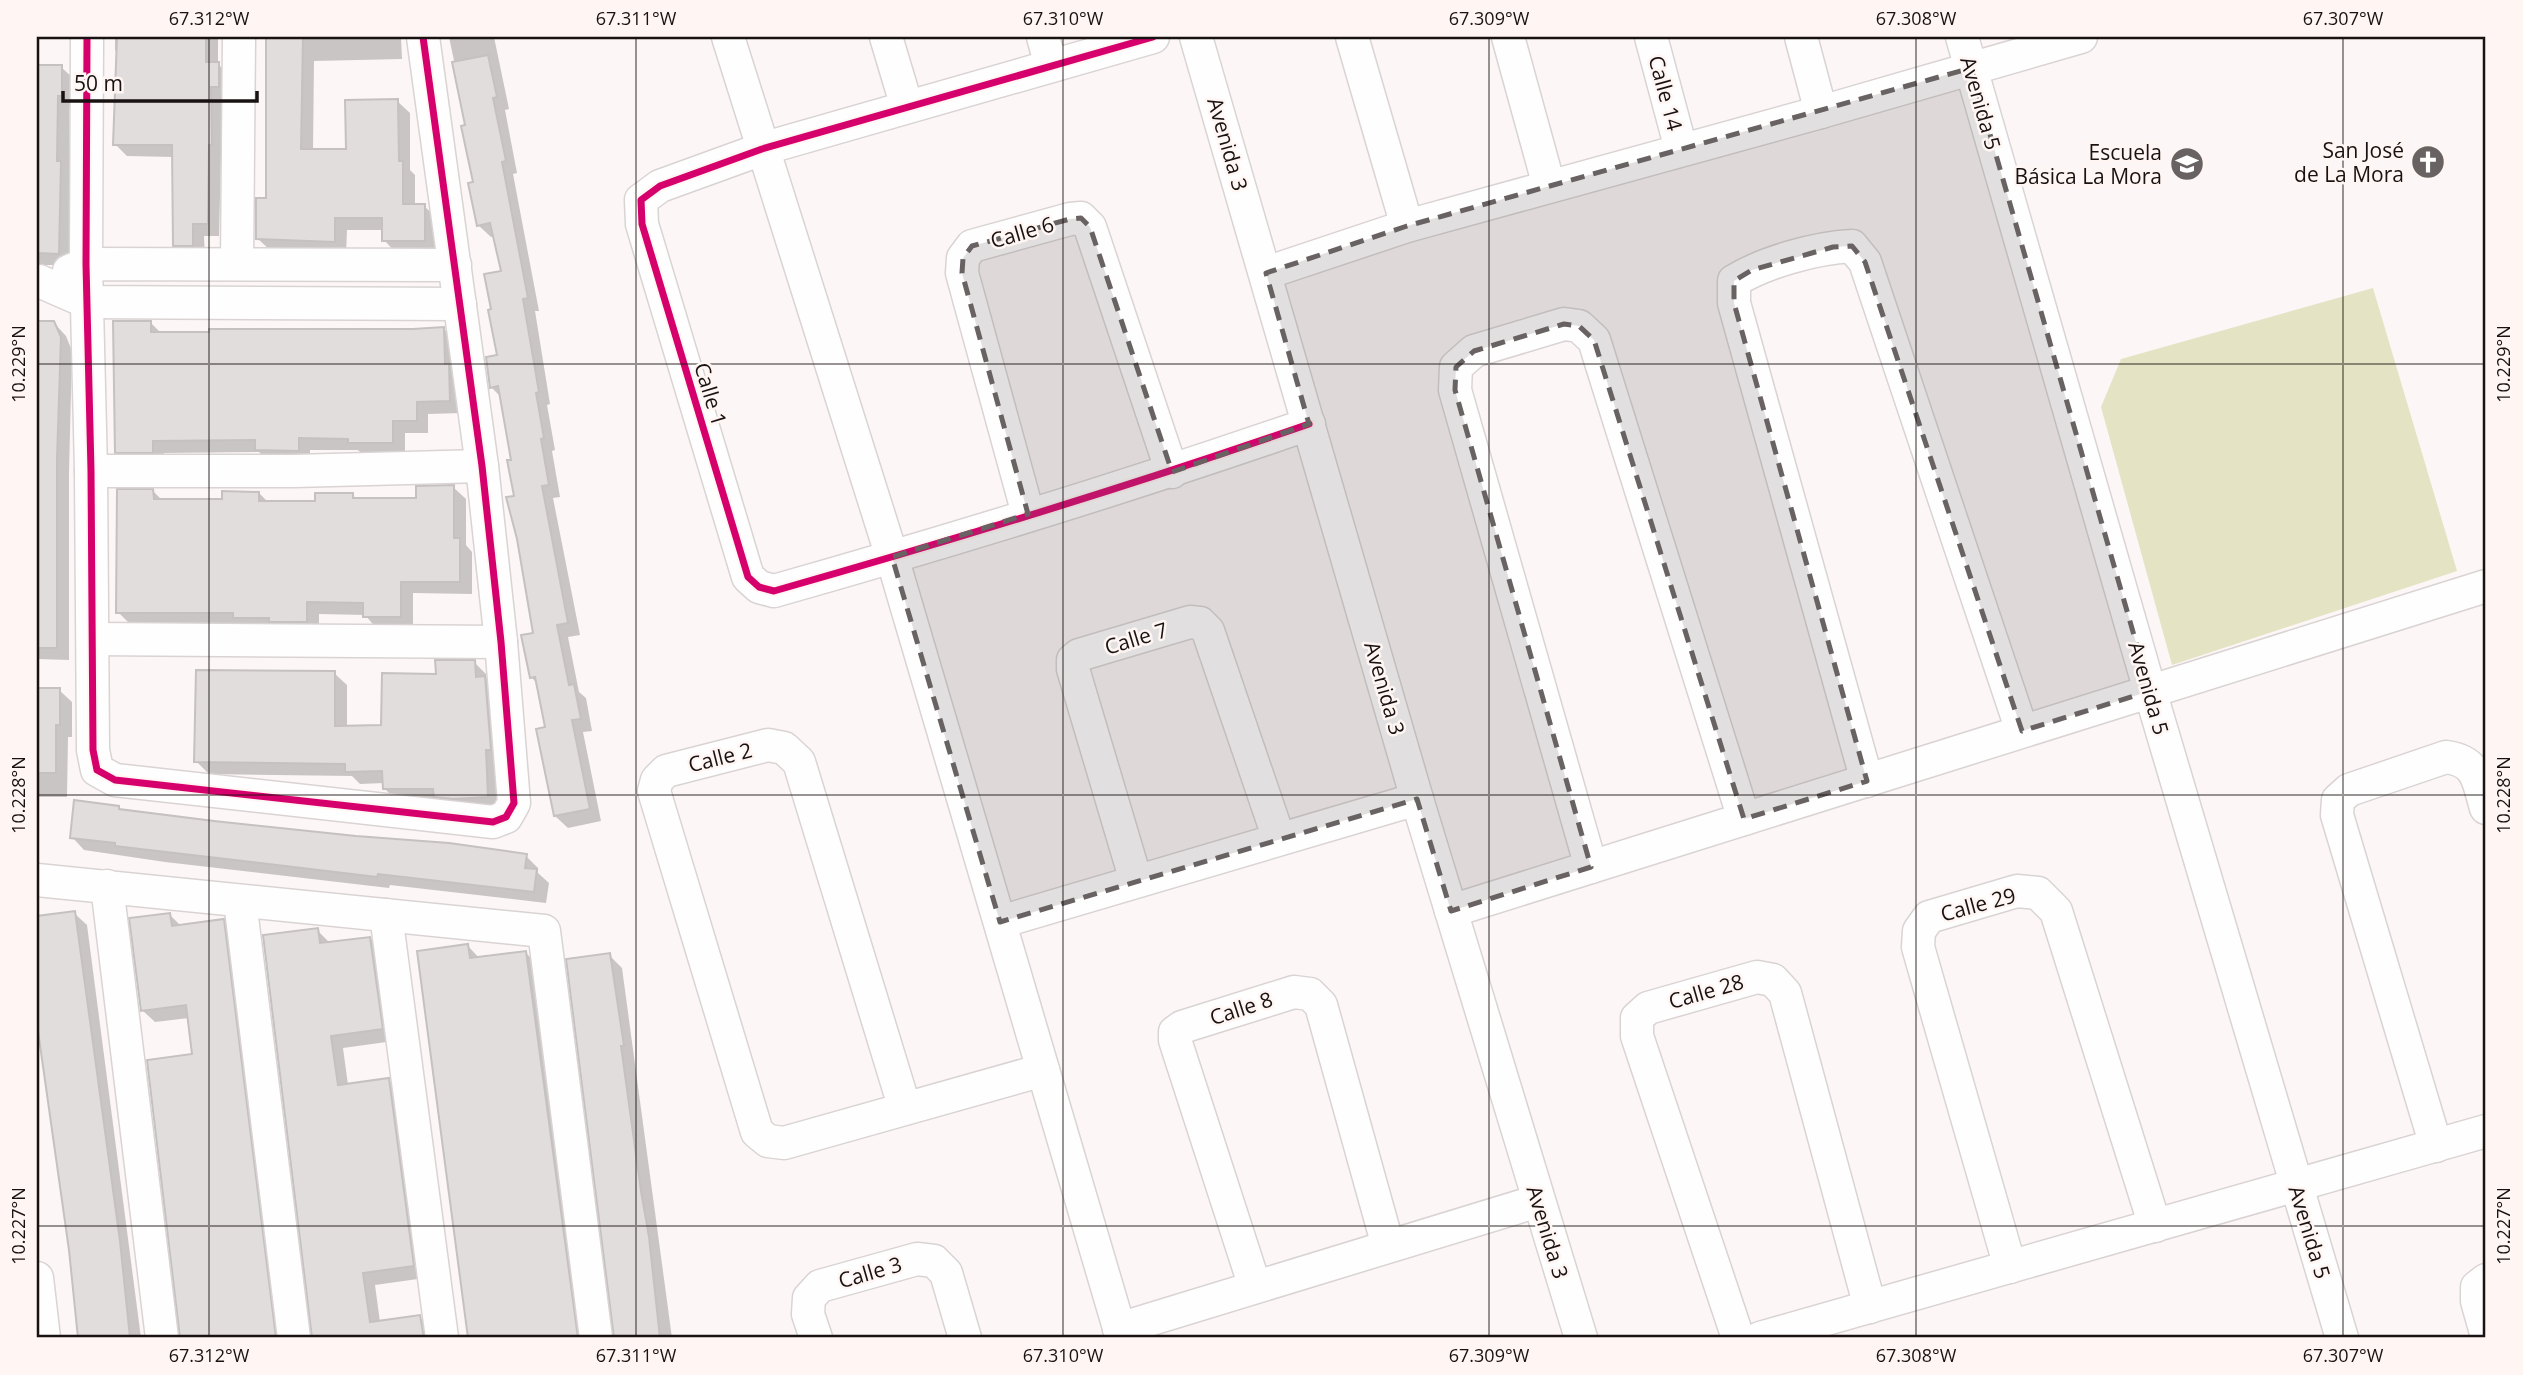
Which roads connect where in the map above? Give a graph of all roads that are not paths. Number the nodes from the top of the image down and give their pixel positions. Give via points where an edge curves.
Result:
1 (87, 37) edge
2 (239, 37) edge
3 (423, 37) edge
4 (728, 37) edge
5 (886, 37) edge
6 (1153, 37) edge
7 (1196, 37) edge
8 (1352, 37) edge
9 (1508, 37) edge
10 (1651, 37) edge
11 (1801, 37) edge
12 (1962, 37) edge
13 (2081, 37) edge
14 (1047, 51) edge
15 (1971, 68) junction
16 (907, 107) junction
17 (1821, 112) junction
18 (762, 149) junction
19 (1681, 149) junction
20 (1549, 186) junction
21 (1407, 226) junction
22 (86, 264) junction
23 (237, 264) junction
24 (455, 265) junction
25 (1266, 273) junction
26 (38, 281) edge
27 (87, 302) junction
28 (460, 304) junction
29 (1309, 424) junction
30 (482, 466) junction
31 (91, 471) junction
32 (1172, 472) junction
33 (1028, 514) junction
34 (892, 557) junction
35 (2486, 586) edge
36 (93, 639) junction
37 (501, 642) junction
38 (2150, 691) junction
39 (2022, 731) junction
40 (1867, 781) junction
41 (1417, 799) junction
42 (2486, 808) edge
43 (1744, 819) junction
44 (1279, 839) junction
45 (1591, 867) junction
46 (37, 880) edge
47 (1136, 881) junction
48 (107, 886) junction
49 (240, 901) junction
50 (1451, 911) junction
51 (386, 915) junction
52 (1000, 922) junction
53 (1043, 1070) junction
54 (905, 1110) junction
55 (2486, 1131) edge
56 (2436, 1146) junction
57 (2296, 1186) junction
58 (1538, 1201) junction
59 (2155, 1226) junction
60 (1388, 1247) junction
61 (2010, 1267) junction
62 (37, 1278) edge
63 (2486, 1280) edge
64 (1255, 1287) junction
65 (1870, 1307) junction
66 (2486, 1333) edge
67 (1120, 1334) edge
68 (44, 1338) edge
69 (162, 1338) edge
70 (293, 1338) edge
71 (442, 1338) edge
72 (596, 1338) edge
73 (816, 1338) edge
74 (965, 1338) edge
75 (1581, 1338) edge
76 (1738, 1338) edge
77 (1760, 1338) edge
78 (2342, 1338) edge

1 - 22 street
2 - 23 street
3 - 24 street
4 - 18 street
5 - 16 street
6 - 14 street
7 - 25 street, Avenida 3
8 - 21 street
9 - 20 street
10 - 19 street, Calle 14
11 - 17 street
12 - 15 street, Avenida 5
13 - 15 street
14 - 16 street
15 - 17 street
15 - 38 street, Avenida 5
16 - 18 street
17 - 19 street
18 - 34 street
18 - 34 street, Calle 1 via 660,186 641,200 642,224 748,577 759,587 774,591
19 - 20 street
20 - 21 street
21 - 25 street
22 - 23 street
22 - 26 street
22 - 27 street
23 - 24 street
24 - 28 street
25 - 29 street, Avenida 3
26 - 27 street
27 - 28 street
27 - 31 street
28 - 30 street
29 - 32 street
29 - 41 street, Avenida 3
30 - 31 street
30 - 37 street
31 - 36 street
32 - 33 street
32 - 33 street, Calle 6 via 1090,227 1081,218 1070,219 972,246 963,258 962,273
33 - 34 street
34 - 52 street
35 - 38 street
36 - 37 street
36 - 37 street via 93,750 97,770 115,780 493,822 506,817 514,803
38 - 39 street
38 - 57 street, Avenida 5
39 - 40 street
39 - 40 street via 1866,262 1852,246 1833,247 1752,270 1734,281 1734,303
40 - 43 street
41 - 44 street
41 - 50 street, Avenida 3
42 - 56 street via 2474,769 2462,759 2446,757 2349,790 2337,800 2337,815
43 - 45 street
43 - 45 street via 1594,340 1579,326 1564,324 1474,351 1456,367 1455,390
44 - 47 street
44 - 47 street, Calle 7 via 1208,631 1200,623 1190,622 1073,660
45 - 50 street
46 - 48 street
47 - 52 street
48 - 49 street
48 - 69 street
49 - 51 street
49 - 70 street
50 - 58 street, Avenida 3
51 - 71 street
51 - 72 street via 544,931
52 - 53 street
53 - 54 street
53 - 67 street
54 - 54 street, Calle 2 via 784,1143 768,1141 757,1132 654,790 666,771 768,745 784,748 799,762
55 - 56 street
56 - 57 street
57 - 59 street
57 - 78 street, Avenida 5
58 - 60 street
58 - 75 street, Avenida 3
59 - 61 street
59 - 61 street, Calle 29 via 2056,911 2038,893 2017,891 1929,917 1919,931 1918,947
60 - 64 street
60 - 64 street, Calle 8 via 1321,1005 1310,994 1294,992 1175,1032
61 - 65 street
62 - 68 street
63 - 66 street via 2477,1287 2477,1301
64 - 67 street
65 - 76 street, Calle 28 via 1785,993 1773,980 1757,977 1648,1008 1637,1018 1637,1036
65 - 77 street
73 - 74 street, Calle 3 via 808,1298 820,1286 917,1259 934,1261 946,1273

